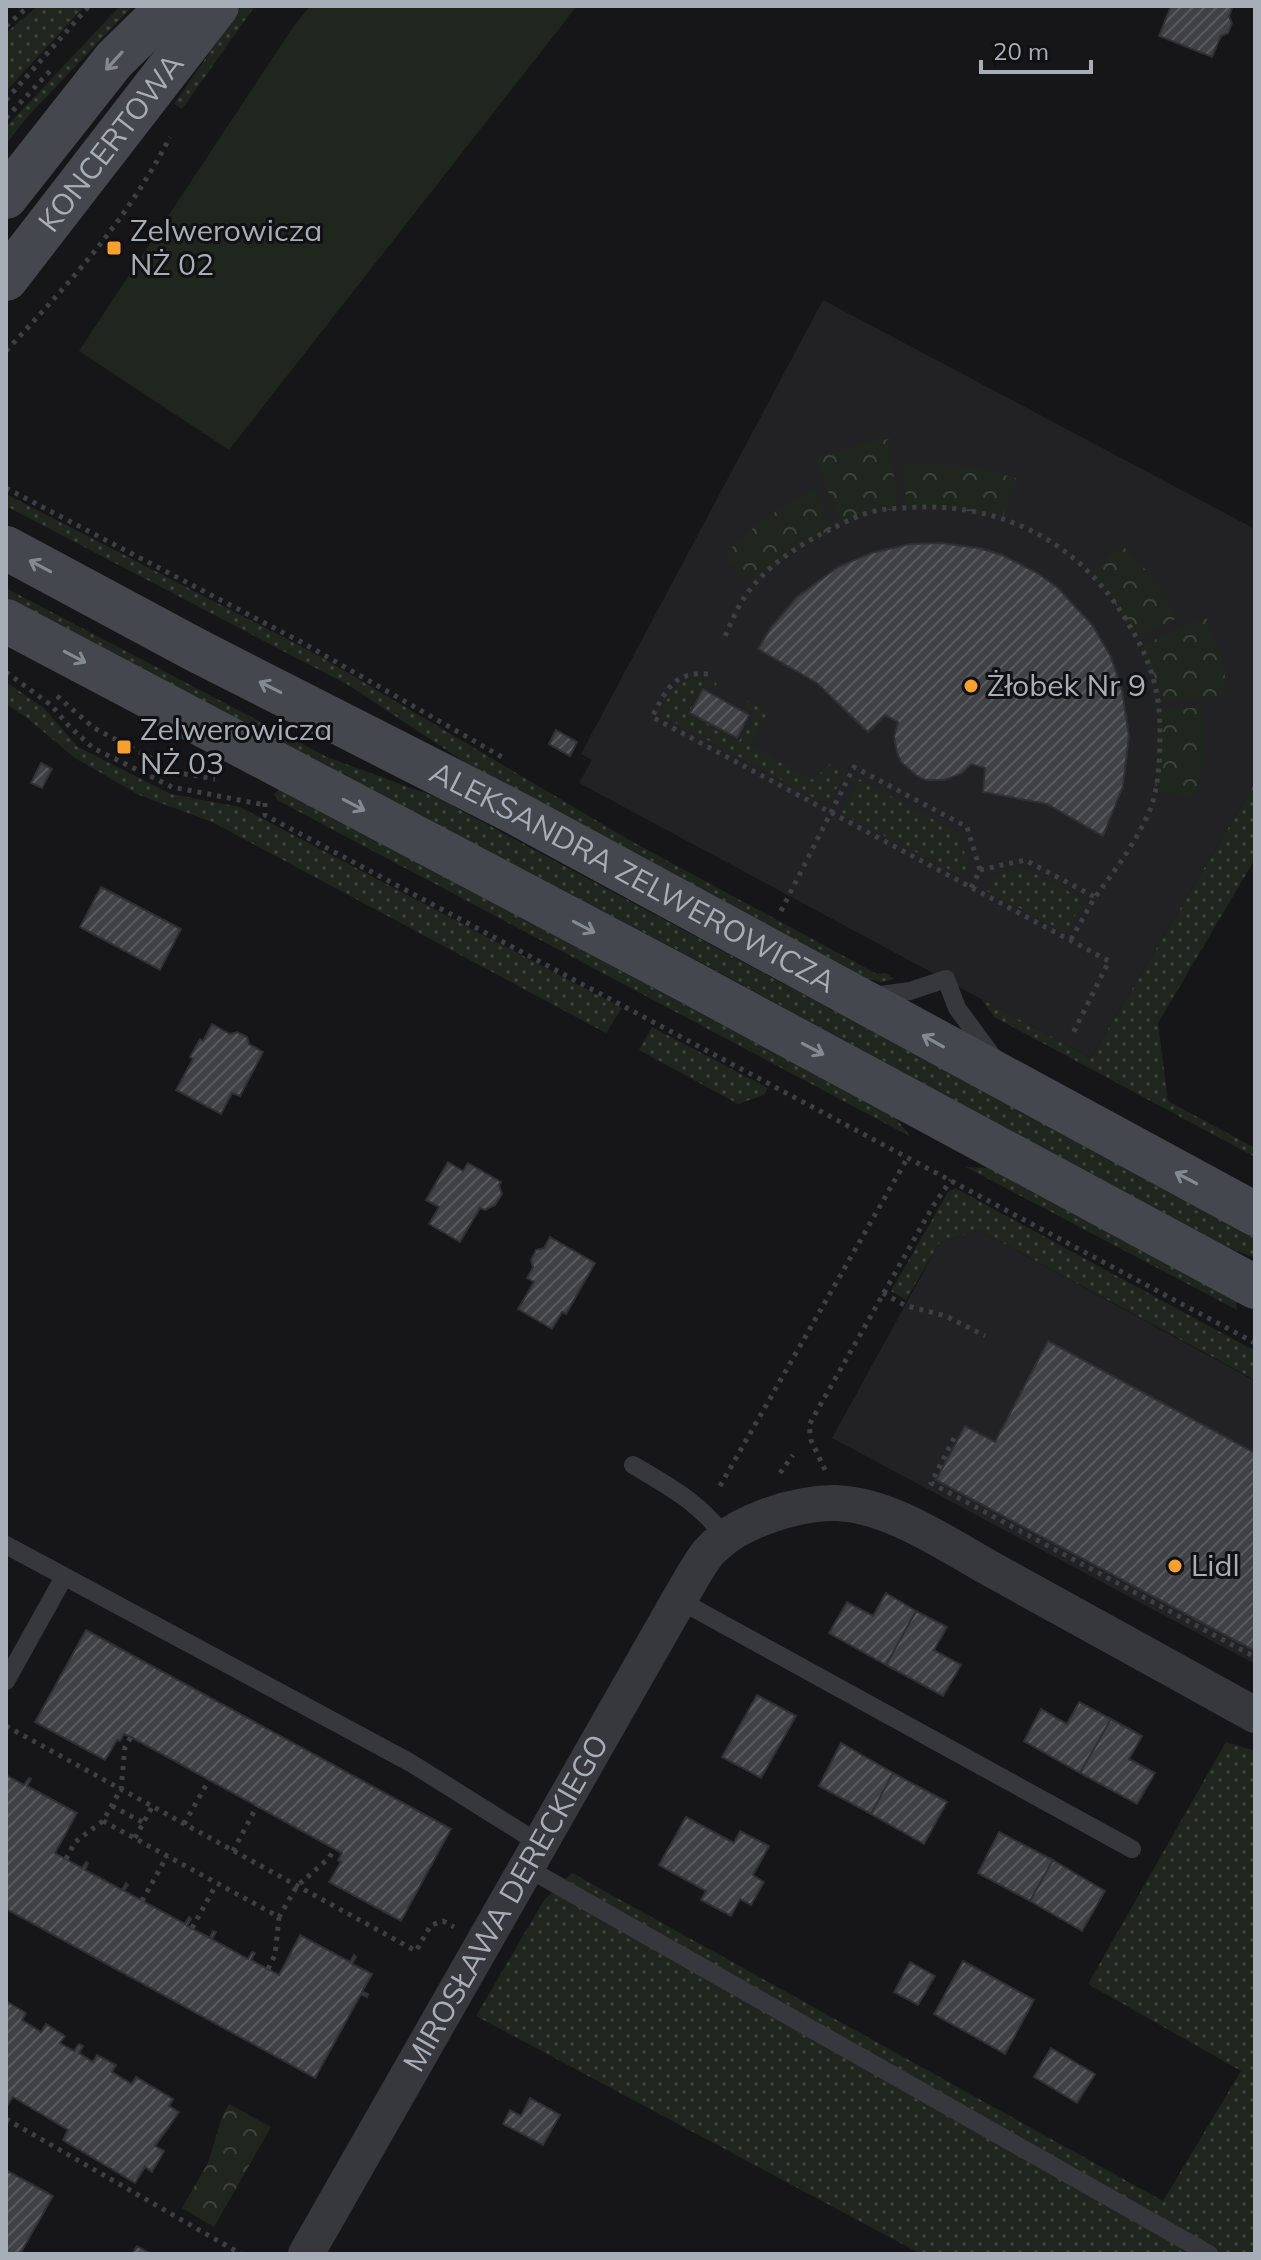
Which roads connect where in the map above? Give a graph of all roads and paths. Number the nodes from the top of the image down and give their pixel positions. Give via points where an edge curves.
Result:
1 (29, 6) edge
2 (89, 6) edge
3 (169, 6) edge
4 (217, 6) edge
5 (6, 26) edge
6 (6, 100) edge
7 (176, 126) dead end
8 (6, 197) edge
9 (6, 279) edge
10 (6, 351) edge
11 (6, 548) edge
12 (6, 621) edge
13 (725, 636) dead end
14 (708, 674) dead end
15 (51, 690) dead end
16 (223, 781) dead end
17 (266, 797) dead end
18 (832, 812) junction
19 (980, 870) junction
20 (971, 888) junction
21 (1095, 897) junction
22 (778, 915) dead end
23 (1070, 941) junction
24 (850, 996) junction
25 (1071, 1037) dead end
26 (1024, 1091) junction
27 (908, 1157) junction
28 (951, 1180) junction
29 (1255, 1214) edge
30 (1255, 1287) edge
31 (883, 1293) junction
32 (985, 1336) dead end
33 (1255, 1343) edge
34 (809, 1425) dead end
35 (954, 1438) dead end
36 (793, 1455) dead end
37 (633, 1465) dead end
38 (710, 1479) dead end
39 (777, 1482) dead end
40 (6, 1545) edge
41 (717, 1546) junction
42 (64, 1577) junction
43 (679, 1600) junction
44 (1255, 1657) edge
45 (6, 1681) edge
46 (1255, 1715) edge
47 (6, 1726) edge
48 (131, 1737) dead end
49 (209, 1780) dead end
50 (121, 1789) junction
51 (112, 1806) junction
52 (257, 1806) dead end
53 (152, 1807) junction
54 (103, 1821) junction
55 (144, 1823) junction
56 (184, 1824) junction
57 (135, 1838) junction
58 (335, 1848) dead end
59 (1132, 1849) dead end
60 (233, 1851) junction
61 (167, 1856) junction
62 (533, 1856) junction
63 (66, 1859) dead end
64 (216, 1885) dead end
65 (297, 1886) junction
66 (142, 1901) dead end
67 (279, 1917) junction
68 (192, 1928) dead end
69 (465, 1933) dead end
70 (268, 1969) dead end
71 (6, 2119) edge
72 (241, 2254) edge
73 (306, 2254) edge
74 (1209, 2254) edge

1 - 5 path
2 - 6 path
3 -> 8 street, KONCERTOWA via 114,60
4 - 9 street, KONCERTOWA
7 - 10 path via 117,226
24 -> 11 street, ALEKSANDRA ZELWEROWICZA via 514,812
12 -> 30 street
13 - 21 path via 745,596 779,562 810,539 870,512 937,507 976,512 1026,528 1064,549 1108,592 1141,646 1158,690 1160,745 1151,808 1129,852
14 - 18 path via 679,678 652,717
15 - 16 path via 94,728 179,773
17 - 27 path via 265,815
18 - 19 path via 854,767 967,827
18 - 20 path
18 - 22 path
19 - 20 path
19 - 21 path via 1025,860
20 - 23 path
21 - 23 path
23 - 25 path via 1109,961
26 -> 24 street, ALEKSANDRA ZELWEROWICZA
24 - 26 lane via 892,994 946,979 976,1037
29 -> 26 street, ALEKSANDRA ZELWEROWICZA
27 - 28 path
27 - 38 path via 722,1489
28 - 31 path
28 - 33 path
31 - 32 path
31 - 34 path
35 - 44 path via 931,1483
36 - 39 path
37 - 41 lane via 711,1518
40 - 42 lane
41 - 43 street, MIROSŁAWA DERECKIEGO
41 - 46 street via 770,1514 834,1503 872,1508
42 - 45 lane
42 - 62 lane via 411,1763
43 - 59 lane
43 - 62 street, MIROSŁAWA DERECKIEGO
47 - 50 path
48 - 50 path via 125,1747
49 - 56 path
50 - 51 path
50 - 53 path
51 - 54 path
51 - 55 path
52 - 60 path
53 - 55 path
53 - 56 path
54 - 57 path
54 - 63 path via 75,1842
55 - 57 path
56 - 60 path
57 - 61 path
58 - 65 path
60 - 65 path
61 - 66 path
61 - 67 path
62 - 73 street, MIROSŁAWA DERECKIEGO
62 - 74 lane
64 - 68 path
65 - 67 path
65 - 69 path via 416,1951 431,1925 443,1921
67 - 70 path
71 - 72 path

